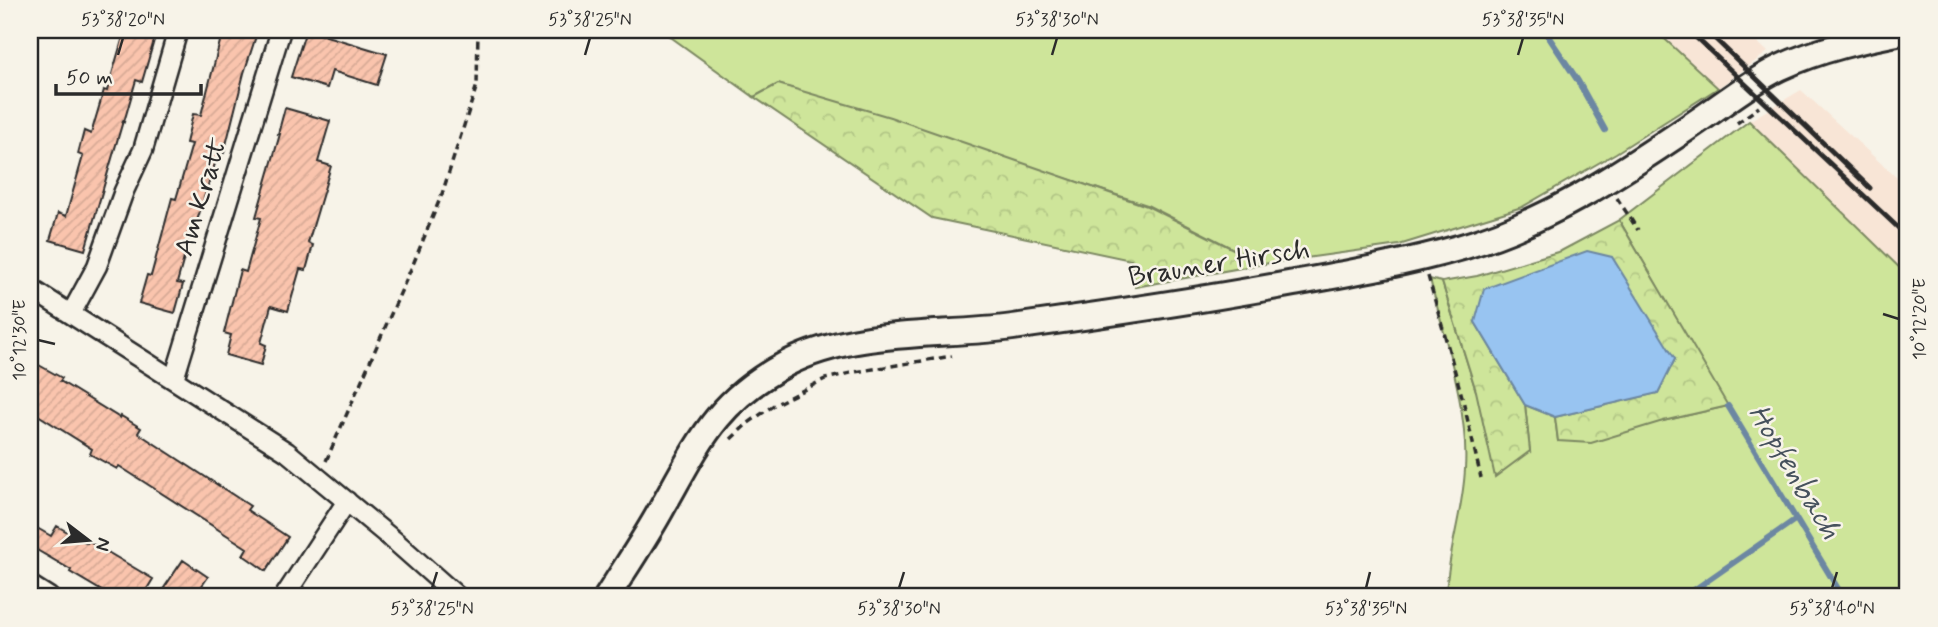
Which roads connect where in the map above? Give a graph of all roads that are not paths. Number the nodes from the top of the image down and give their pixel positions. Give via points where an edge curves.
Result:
1 (178, 30) edge
2 (281, 30) edge
3 (1908, 31) edge
4 (30, 288) edge
5 (71, 314) junction
6 (174, 379) junction
7 (347, 501) junction
8 (30, 585) edge
9 (49, 597) edge
10 (284, 597) edge
11 (458, 597) edge
12 (607, 597) edge

1 - 5 street via 143,150 97,266
2 - 6 street, Am Kratt
3 - 12 street, Brauner Hirsch via 1868,38 1777,69 1580,198 1489,239 1366,270 1230,295 1014,327 852,342 789,362 738,396 707,430
4 - 5 street
5 - 6 street
6 - 7 street via 287,452
7 - 10 street
7 - 11 street
8 - 9 street

